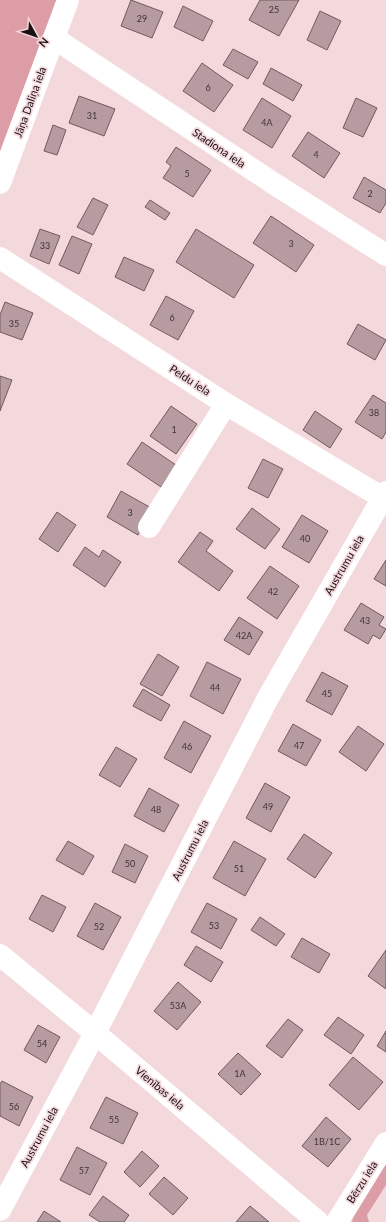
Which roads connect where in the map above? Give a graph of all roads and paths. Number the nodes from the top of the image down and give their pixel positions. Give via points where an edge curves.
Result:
1 (68, 0) edge
2 (54, 38) junction
3 (0, 182) edge
4 (386, 255) edge
5 (0, 258) edge
6 (226, 404) junction
7 (384, 495) edge
8 (149, 527) dead end
9 (0, 955) edge
10 (95, 1033) junction
11 (386, 1143) edge
12 (0, 1210) edge
13 (318, 1222) edge
14 (337, 1222) edge

1 - 2 street, Jāņa Daliņa iela
2 - 3 street, Jāņa Daliņa iela
2 - 4 street, Stadiona iela
5 - 6 street, Peldu iela
6 - 7 street, Peldu iela
6 - 8 street
7 - 10 street, Austrumu iela via 269,696
9 - 10 street, Vienības iela
10 - 12 street, Austrumu iela
10 - 13 street, Vienības iela
11 - 14 street, Bērzu iela

